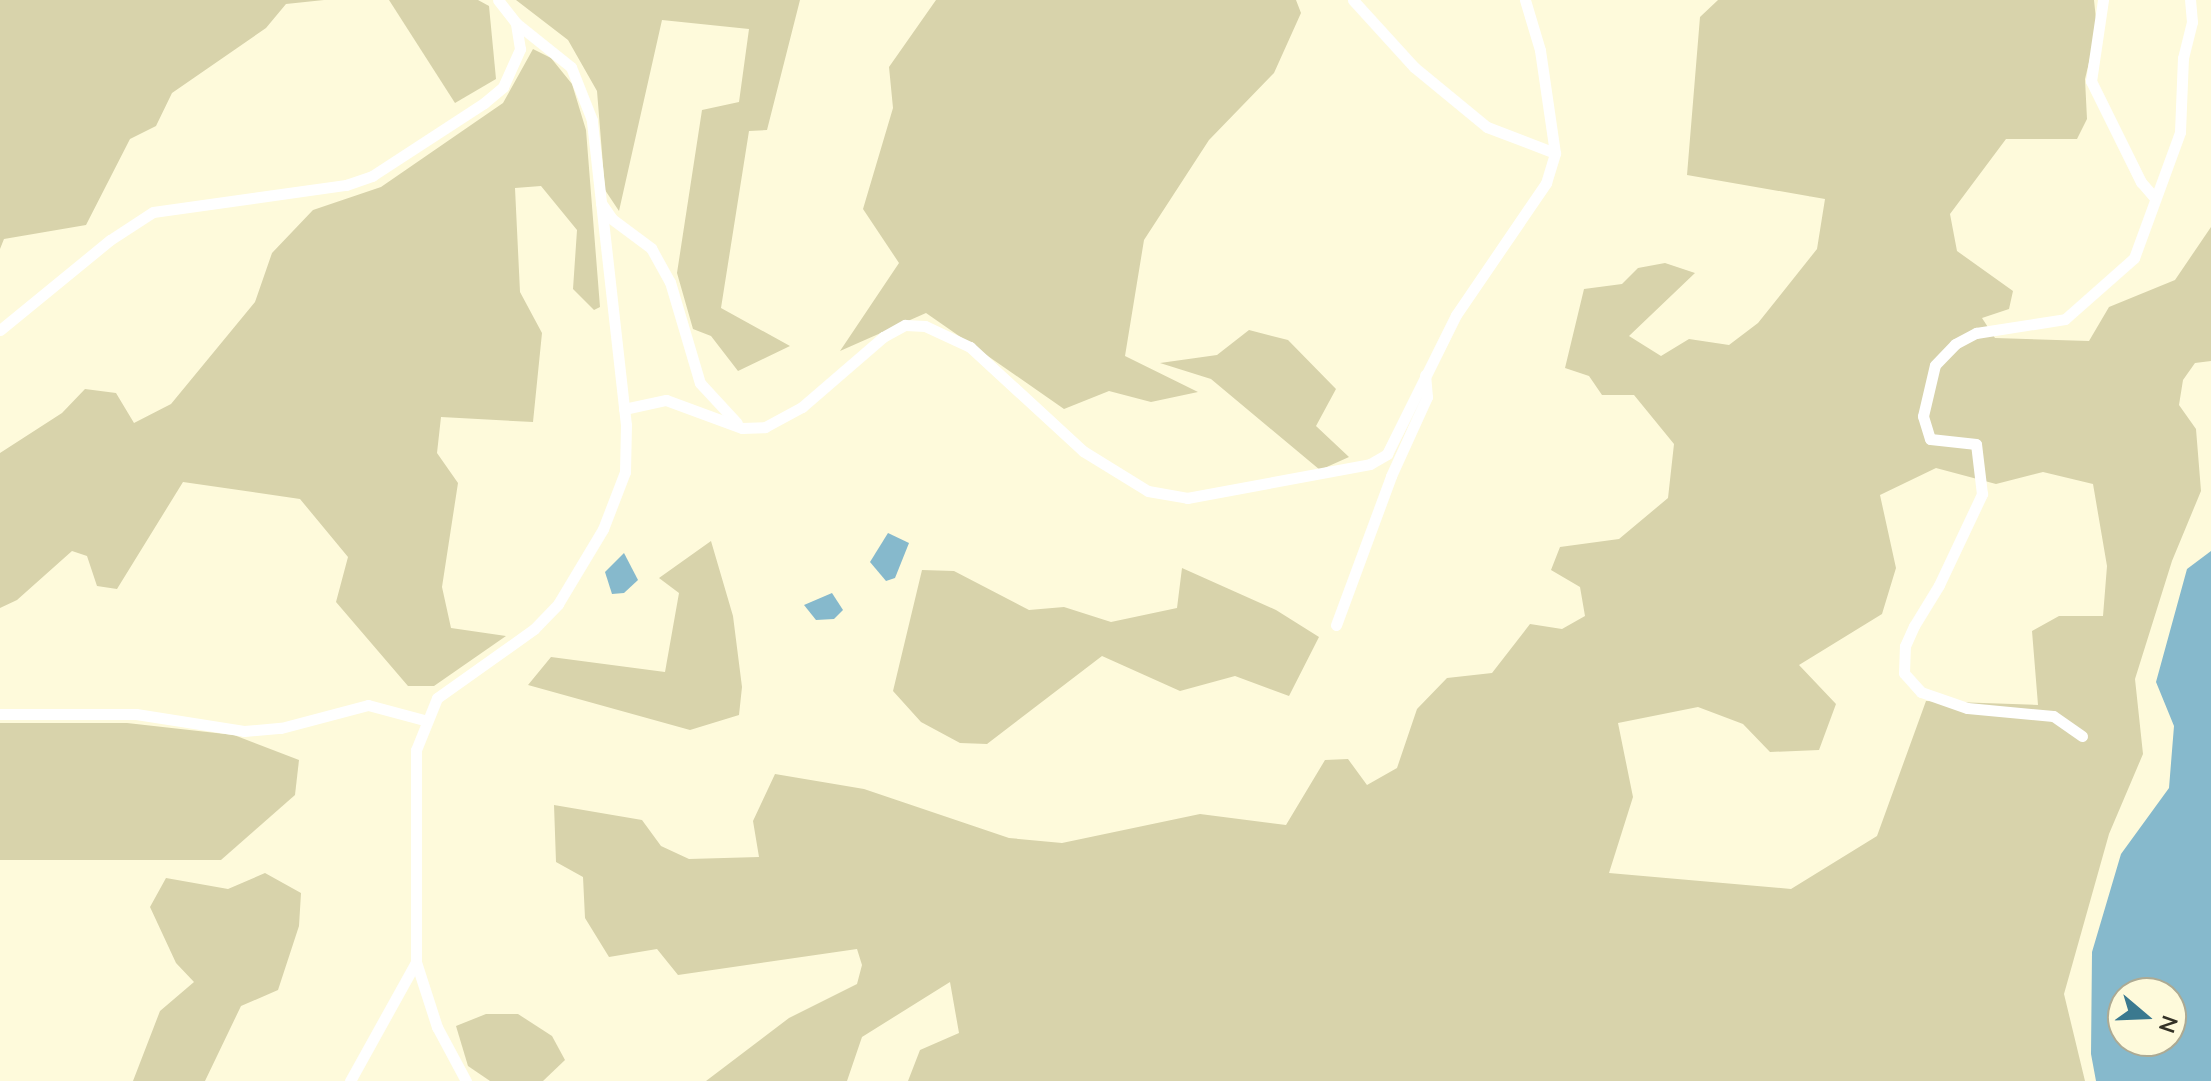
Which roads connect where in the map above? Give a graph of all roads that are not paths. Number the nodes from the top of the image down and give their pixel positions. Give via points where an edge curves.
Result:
1 (498, 0) edge
2 (1353, 0) edge
3 (1525, 0) edge
4 (2103, 0) edge
5 (2190, 0) edge
6 (516, 23) junction
7 (1555, 153) junction
8 (2154, 197) junction
9 (601, 203) junction
10 (0, 330) edge
11 (1425, 370) junction
12 (624, 409) junction
13 (742, 428) junction
14 (1336, 625) dead end
15 (0, 714) edge
16 (424, 720) junction
17 (2082, 736) dead end
18 (416, 962) junction
19 (350, 1081) edge
20 (466, 1081) edge

1 - 6 street
2 - 7 street via 1414,67 1487,127
3 - 7 street via 1540,50
4 - 8 street via 2091,81 2141,182
5 - 8 street via 2180,132
6 - 9 street via 571,67 585,91
6 - 10 street via 520,49 503,87 372,176 346,185 153,212 110,240
7 - 11 street via 1524,219 1456,315
8 - 17 street via 2134,258 2100,293 2065,319 1976,333 1955,344 1935,365 1923,416 1930,439 1976,444 1982,494 1905,646 1904,673 1921,692 1967,708 2053,716
9 - 12 street
9 - 13 street via 612,219 651,248 670,282 700,383
11 - 13 street via 1387,454 1370,464 1187,498 1148,491 1111,473 970,347 925,326 905,325 883,337 785,419
11 - 14 street via 1427,397 1391,476
12 - 13 street via 666,400
12 - 16 street via 625,472 579,575 534,629 462,676 437,698
15 - 16 street via 136,714 244,731 281,728 368,705
16 - 18 street via 416,750
18 - 19 street
18 - 20 street via 437,1027

